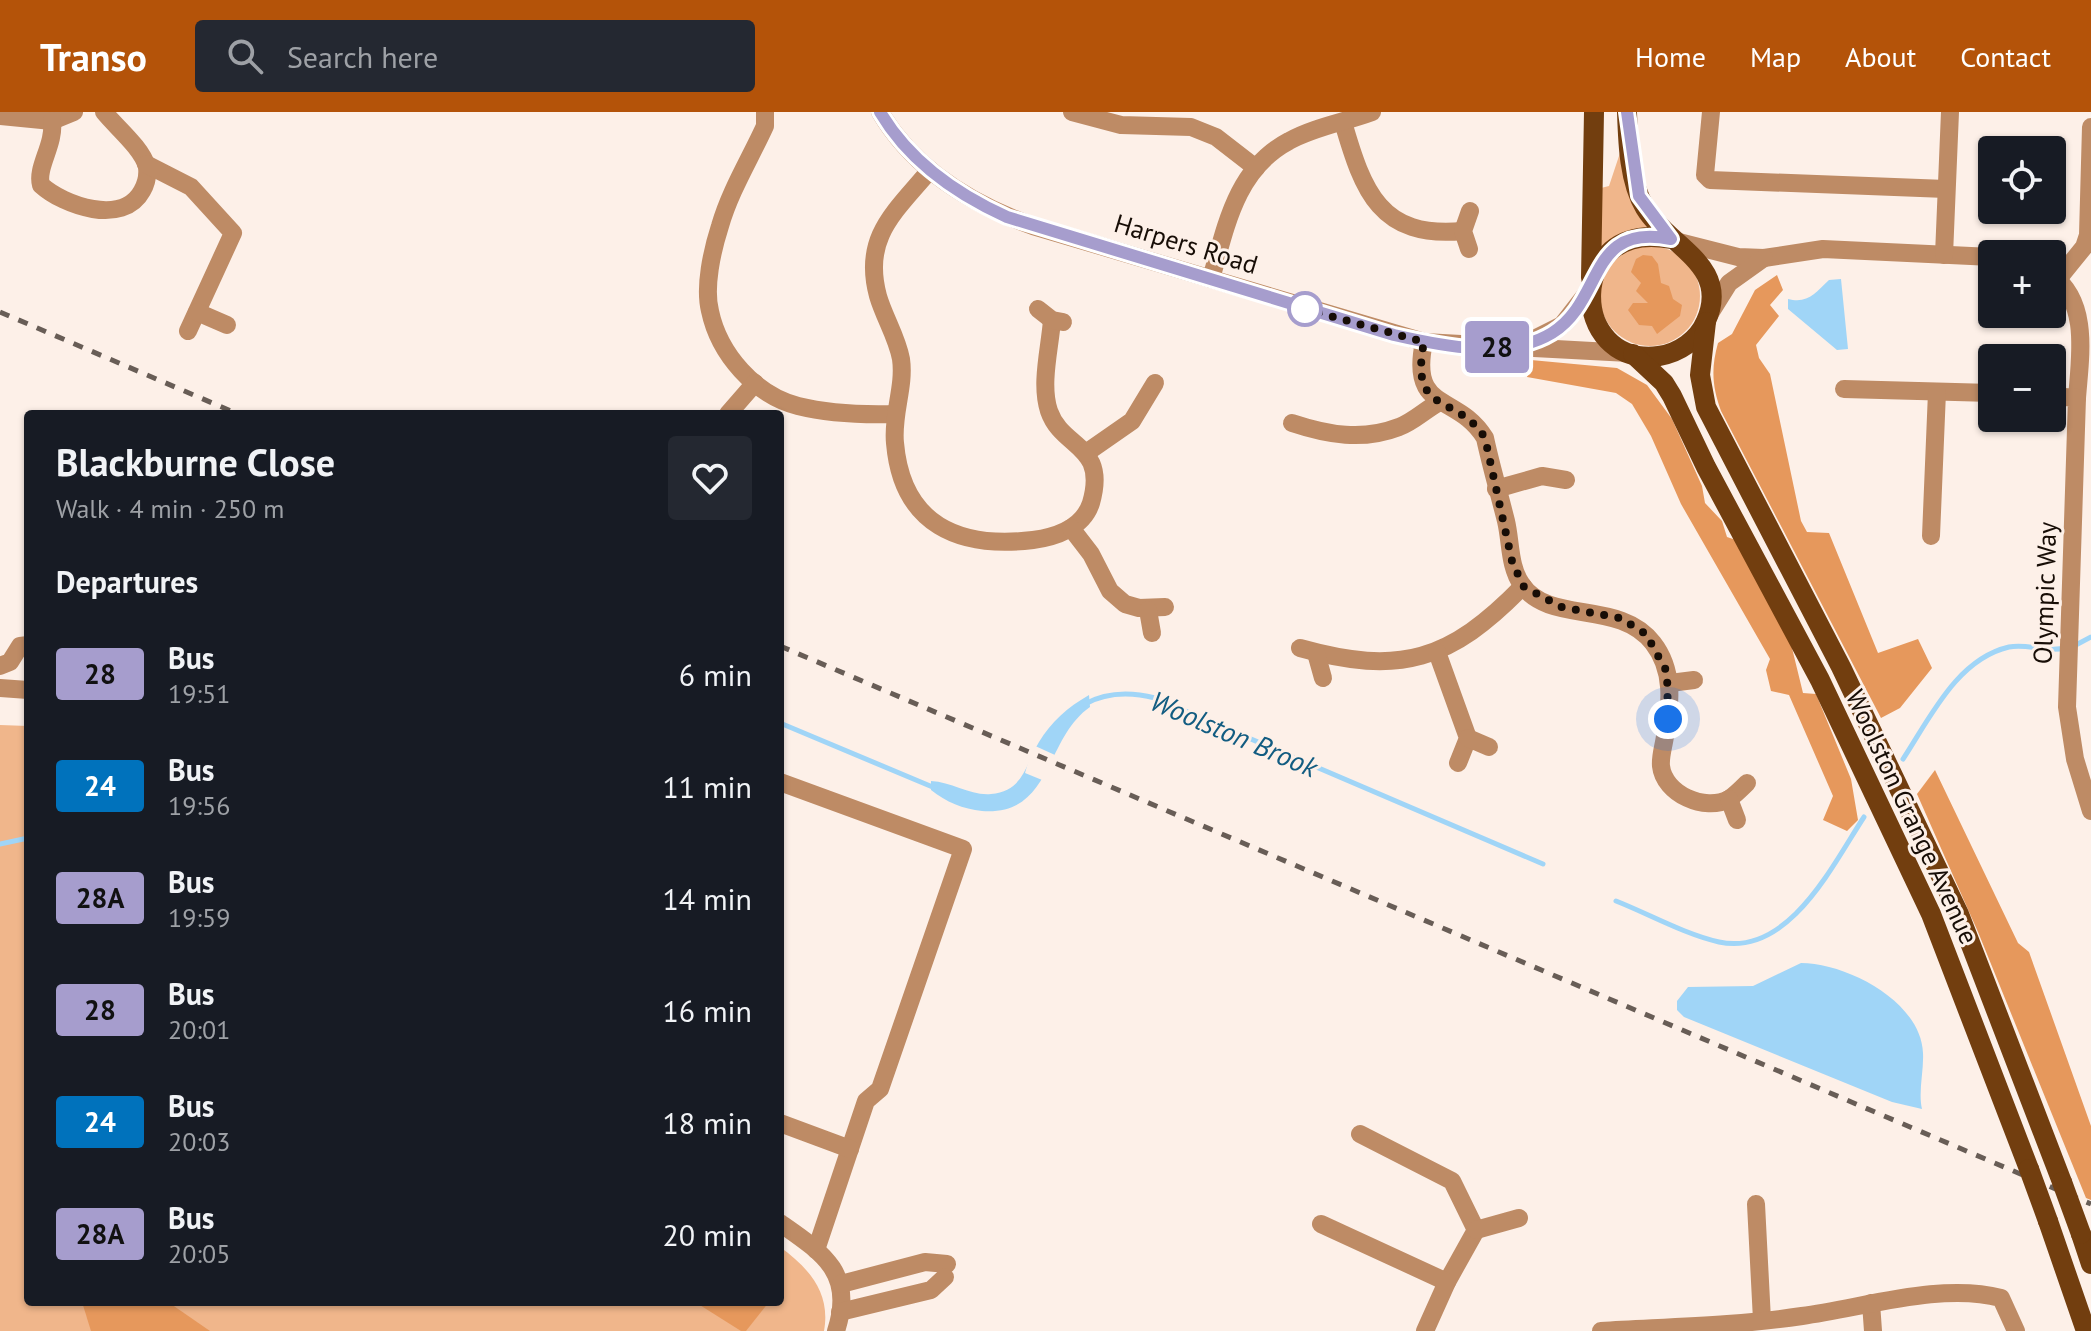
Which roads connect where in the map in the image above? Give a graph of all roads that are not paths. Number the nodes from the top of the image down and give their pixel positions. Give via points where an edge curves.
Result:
1 (74, 112) edge
2 (104, 112) edge
3 (765, 112) edge
4 (880, 112) edge
5 (1072, 112) edge
6 (1372, 112) edge
7 (1594, 112) edge
8 (1627, 112) edge
9 (1711, 112) edge
10 (1950, 112) edge
11 (1093, 115) edge
12 (0, 116) edge
13 (52, 121) junction
14 (1343, 122) junction
15 (2091, 127) edge
16 (146, 164) junction
17 (1256, 168) junction
18 (930, 170) junction
19 (1946, 189) junction
20 (1470, 211) dead end
21 (1673, 240) junction
22 (1944, 255) junction
23 (1978, 256) edge
24 (1764, 258) junction
25 (2066, 266) edge
26 (1211, 279) junction
27 (1590, 286) junction
28 (2066, 293) edge
29 (197, 312) junction
30 (1051, 317) dead end
31 (1706, 321) junction
32 (227, 325) dead end
33 (188, 331) dead end
34 (1424, 342) junction
35 (1514, 346) junction
36 (1631, 354) junction
37 (1156, 381) dead end
38 (755, 383) junction
39 (1844, 389) dead end
40 (1937, 392) junction
41 (1978, 393) edge
42 (2066, 397) edge
43 (2077, 398) junction
44 (1438, 403) junction
45 (731, 410) edge
46 (896, 414) junction
47 (1292, 423) dead end
48 (1086, 453) junction
49 (1566, 480) dead end
50 (1496, 489) junction
51 (1071, 528) junction
52 (1931, 536) dead end
53 (1523, 586) junction
54 (1152, 633) dead end
55 (24, 646) edge
56 (1437, 652) junction
57 (0, 666) edge
58 (1323, 678) dead end
59 (1694, 680) dead end
60 (1670, 683) junction
61 (0, 688) edge
62 (24, 690) edge
63 (1468, 738) junction
64 (1489, 747) dead end
65 (2083, 756) edge
66 (1458, 763) dead end
67 (784, 783) edge
68 (1747, 783) dead end
69 (1729, 799) junction
70 (2091, 811) edge
71 (1737, 820) dead end
72 (784, 1124) edge
73 (1360, 1134) dead end
74 (850, 1149) junction
75 (1756, 1204) dead end
76 (1519, 1218) dead end
77 (1321, 1224) dead end
78 (784, 1226) edge
79 (1476, 1230) junction
80 (816, 1250) junction
81 (2091, 1264) edge
82 (1447, 1282) junction
83 (841, 1284) junction
84 (1871, 1303) junction
85 (840, 1312) junction
86 (1762, 1320) junction
87 (1789, 1322) edge
88 (836, 1331) edge
89 (1425, 1331) edge
90 (1601, 1331) edge
91 (1873, 1331) edge
92 (2016, 1331) edge
93 (2086, 1331) edge

1 - 13 street
2 - 16 street
3 - 38 street via 765,126 719,227 709,285 709,310 718,334 727,353
4 - 18 street, Harpers Road
5 - 11 street
6 - 14 street
7 - 27 main road
8 - 21 main road via 1639,196
9 - 19 street via 1705,175 1710,180
10 - 19 street
11 - 17 street via 1121,125 1191,127 1216,137
12 - 13 street
13 - 16 street via 52,144 39,179 53,194 91,208 124,207 142,191
14 - 17 street via 1290,140
14 - 20 street via 1359,177 1387,214 1424,231 1466,240
15 - 25 street via 2088,235
16 - 29 street via 191,187 233,233
17 - 26 street via 1232,204
18 - 26 street, Harpers Road via 1007,217
18 - 46 street via 883,228 872,262 878,297 901,358
19 - 22 street
21 - 24 street via 1738,257
21 - 27 main road via 1651,235 1622,243 1599,263
21 - 31 main road via 1703,265 1711,301
22 - 23 street
22 - 24 street via 1823,249
24 - 31 street via 1729,283
26 - 34 street, Harpers Road
27 - 35 street, Harpers Road via 1552,333
27 - 36 main road via 1598,328
28 - 43 street, Olympic Way via 2080,326
29 - 32 street
29 - 33 street
30 - 48 street via 1046,397 1050,413
31 - 36 main road via 1696,337 1675,352
31 - 81 main road, Woolston Grange Avenue, bridge via 1700,375 1706,407 1835,655 1959,914
34 - 35 street, Harpers Road
34 - 44 street via 1420,376
35 - 36 street, Harpers Road
36 - 93 main road, Woolston Grange Avenue, bridge via 1672,396 1820,680 1931,914
37 - 48 street via 1132,421
38 - 45 street
38 - 46 street via 797,406
39 - 40 street
40 - 41 street
40 - 52 street
42 - 43 street
43 - 65 street, Olympic Way via 2067,707
44 - 47 street via 1402,426 1371,434 1332,436
44 - 50 street via 1476,423 1485,438
46 - 51 street via 899,465 914,500 935,523 963,538 996,543 1049,537
48 - 51 street via 1095,483 1090,507
49 - 50 street via 1542,469
50 - 53 street
51 - 54 street via 1110,591 1125,604 1157,609
53 - 56 street via 1473,630
53 - 60 street via 1561,607 1603,613 1634,625 1655,646
55 - 57 street
56 - 58 street via 1372,662 1308,650
56 - 63 street
59 - 60 street
60 - 69 street via 1661,757 1664,776 1675,791 1694,800
61 - 62 street
63 - 64 street
63 - 66 street
65 - 70 street, Olympic Way
67 - 74 street via 963,849 880,1089 866,1101
68 - 69 street
69 - 71 street
72 - 74 street
73 - 79 street via 1452,1181
74 - 80 street
75 - 86 street
76 - 79 street
77 - 82 street
78 - 80 street
79 - 82 street
80 - 83 street
82 - 89 street
83 - 85 street
83 - 85 street via 925,1262 946,1271 931,1290
84 - 87 street
84 - 91 street
84 - 92 street via 1977,1292 2001,1298
85 - 88 street
86 - 87 street
86 - 90 street

